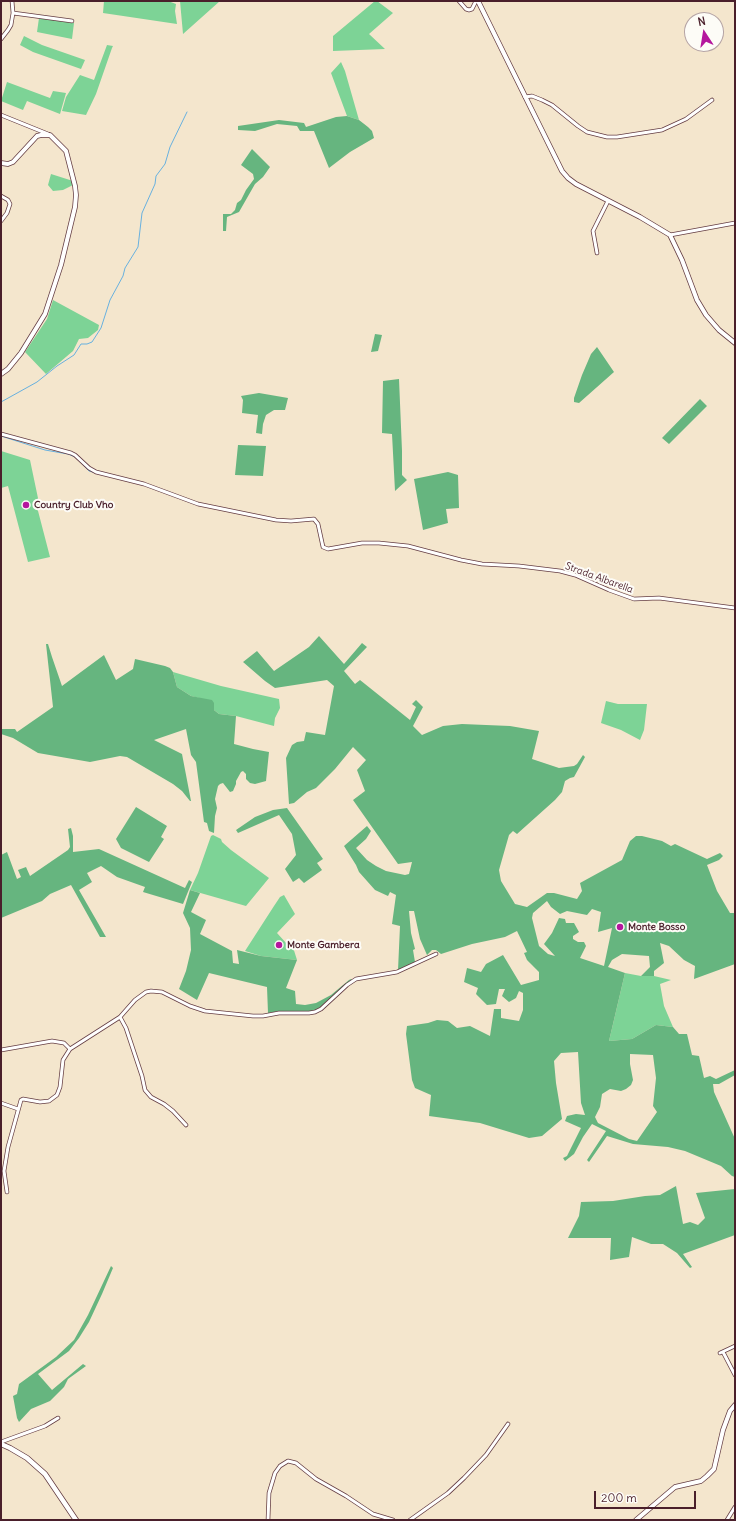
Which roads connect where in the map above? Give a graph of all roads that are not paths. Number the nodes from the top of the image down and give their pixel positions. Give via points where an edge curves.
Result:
1 (12, 1) edge
2 (459, 1) edge
3 (477, 1) edge
4 (13, 12) junction
5 (72, 21) dead end
6 (1, 39) edge
7 (525, 97) junction
8 (712, 100) dead end
9 (1, 115) edge
10 (48, 134) junction
11 (1, 163) edge
12 (1, 196) edge
13 (608, 201) junction
14 (1, 221) edge
15 (735, 223) edge
16 (670, 235) junction
17 (597, 253) dead end
18 (735, 343) edge
19 (1, 374) edge
20 (1, 434) edge
21 (735, 608) edge
22 (436, 954) dead end
23 (120, 1017) junction
24 (70, 1048) junction
25 (1, 1050) edge
26 (1, 1103) edge
27 (18, 1109) junction
28 (186, 1125) dead end
29 (7, 1192) dead end
30 (735, 1346) edge
31 (735, 1375) edge
32 (735, 1405) edge
33 (58, 1418) dead end
34 (508, 1424) dead end
35 (1, 1443) edge
36 (735, 1507) edge
37 (76, 1520) edge
38 (268, 1520) edge
39 (393, 1520) edge
40 (410, 1520) edge
41 (636, 1520) edge
42 (727, 1520) edge

1 - 4 street
2 - 3 street via 470,10
3 - 7 street
4 - 5 street
4 - 6 street via 8,30
7 - 8 street via 532,96 542,100 587,132 607,137 662,130 686,119
7 - 13 street via 556,160 568,178
9 - 10 street
10 - 11 street via 35,138 14,162
10 - 19 street via 61,145 68,156 75,186 75,208 61,265 45,314 21,353
12 - 14 street via 10,204 8,213
13 - 16 street via 640,216
13 - 17 street via 593,231
15 - 16 street
16 - 18 street via 697,300 706,315
20 - 21 street, Strada Albarella via 71,453 96,472 144,484 198,504 276,520 314,519 318,524 323,547 328,549 362,543 408,546 482,564 560,571 634,599 659,598
22 - 23 street via 397,972 356,979 315,1012 253,1016 205,1010 152,991 135,1000
23 - 24 street
23 - 28 street via 126,1028 145,1090 173,1111
24 - 25 street via 64,1043 52,1041
24 - 27 street via 62,1060 57,1095 49,1101 23,1099
26 - 27 street
27 - 29 street via 4,1171
30 - 31 street via 721,1353
32 - 41 street via 723,1430 714,1469 701,1481 675,1487
33 - 35 street via 45,1426
34 - 40 street via 486,1455 464,1478 448,1493
35 - 37 main road via 27,1458 45,1474
36 - 42 street
38 - 39 street via 269,1493 275,1473 288,1461 296,1463 316,1480 373,1514

